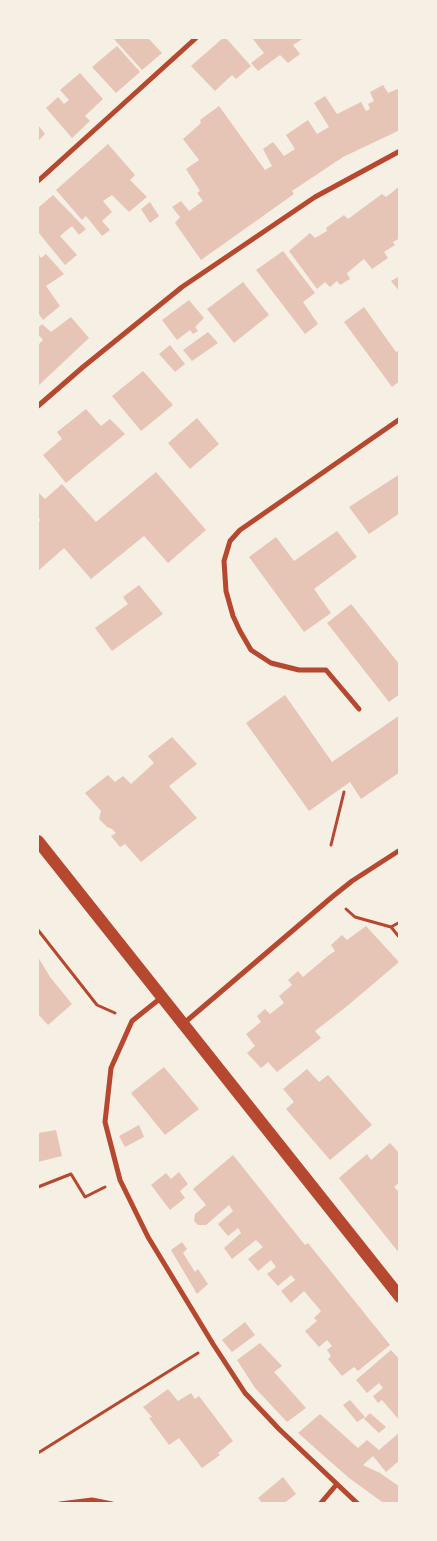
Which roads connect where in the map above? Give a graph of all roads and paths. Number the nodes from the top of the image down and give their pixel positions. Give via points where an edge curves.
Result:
1 (196, 38) edge
2 (400, 151) edge
3 (38, 181) edge
4 (38, 406) edge
5 (400, 419) edge
6 (359, 709) dead end
7 (344, 792) dead end
8 (38, 841) edge
9 (331, 845) dead end
10 (400, 850) edge
11 (332, 897) junction
12 (400, 922) edge
13 (392, 927) junction
14 (38, 930) edge
15 (400, 938) edge
16 (162, 997) junction
17 (132, 1021) junction
18 (183, 1025) junction
19 (120, 1180) junction
20 (38, 1187) edge
21 (400, 1297) edge
22 (213, 1344) junction
23 (38, 1453) edge
24 (338, 1484) junction
25 (60, 1504) edge
26 (112, 1504) edge
27 (320, 1504) edge
28 (358, 1504) edge

1 - 3 street
2 - 4 street via 315,197 182,287
5 - 6 street via 240,530 230,541 224,561 226,591 233,616 251,650 271,663 299,670 326,670
7 - 9 path
8 - 16 main road
10 - 11 street
11 - 13 path via 355,917
11 - 18 street
12 - 13 path
13 - 15 path
14 - 17 path via 98,1005
16 - 17 street
16 - 18 main road
17 - 19 street via 111,1068 105,1122
18 - 21 main road
19 - 20 path via 85,1197 71,1174
19 - 22 street via 148,1237
22 - 23 path
22 - 24 street via 245,1393
24 - 27 street
24 - 28 street
25 - 26 street via 92,1500

